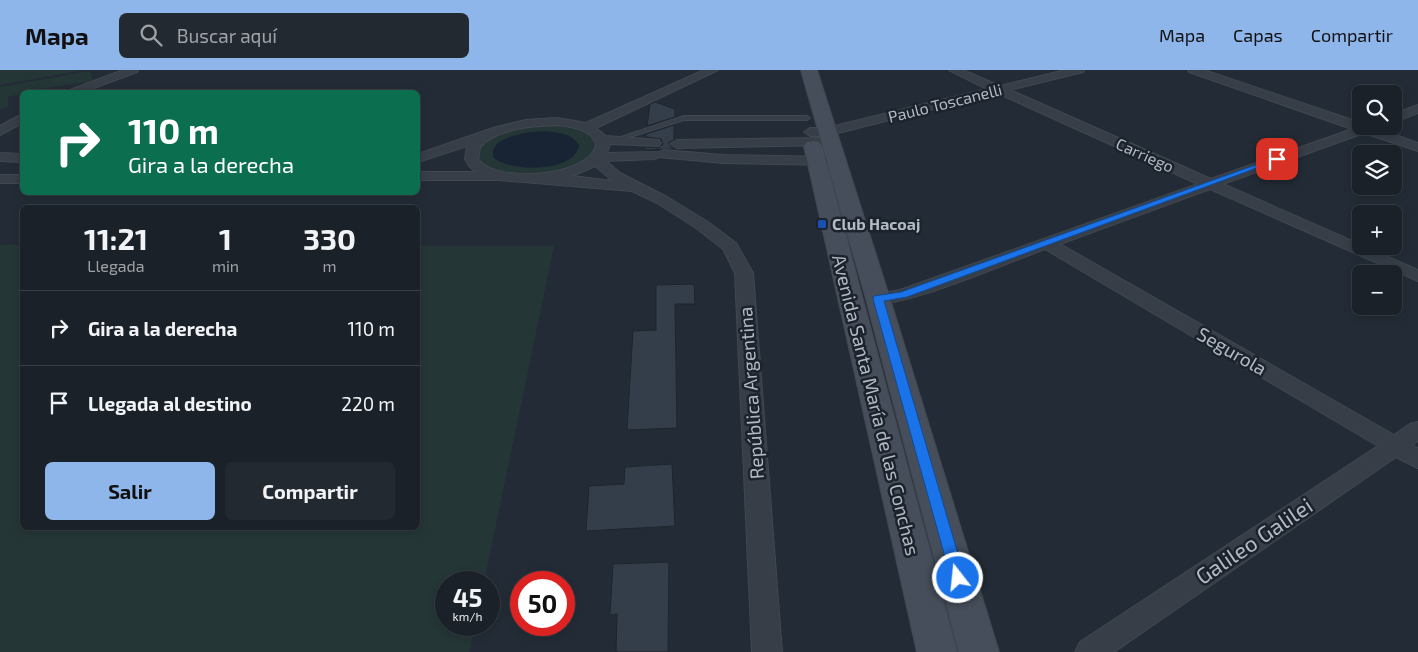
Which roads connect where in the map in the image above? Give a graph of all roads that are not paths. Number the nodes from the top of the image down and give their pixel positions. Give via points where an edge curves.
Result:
1 (133, 70) edge
2 (147, 70) edge
3 (714, 70) edge
4 (795, 70) edge
5 (809, 70) edge
6 (954, 70) edge
7 (1079, 70) edge
8 (1194, 70) edge
9 (79, 90) edge
10 (93, 90) edge
11 (1000, 90) junction
12 (1418, 109) edge
13 (20, 113) edge
14 (1402, 115) edge
15 (20, 119) edge
16 (0, 121) edge
17 (1352, 123) edge
18 (586, 128) junction
19 (0, 131) edge
20 (1352, 133) edge
21 (1386, 135) edge
22 (484, 136) junction
23 (607, 140) junction
24 (721, 143) junction
25 (1418, 147) edge
26 (659, 149) junction
27 (680, 149) junction
28 (831, 154) junction
29 (0, 157) edge
30 (420, 157) edge
31 (20, 158) edge
32 (596, 158) junction
33 (723, 159) junction
34 (0, 170) edge
35 (20, 171) edge
36 (420, 176) edge
37 (504, 177) junction
38 (539, 178) junction
39 (0, 179) edge
40 (20, 179) edge
41 (1208, 184) junction
42 (638, 188) junction
43 (1046, 243) junction
44 (1418, 276) edge
45 (878, 299) junction
46 (1418, 430) edge
47 (1394, 445) junction
48 (1418, 459) edge
49 (767, 652) edge
50 (936, 652) edge
51 (979, 652) edge
52 (1090, 652) edge

1 - 9 street
2 - 10 street
3 - 18 street
4 - 28 main road, Avenida Santa María de las Conchas
5 - 28 main road, Avenida Santa María de las Conchas
6 - 11 street, Carriego
7 - 11 street, Paulo Toscanelli
8 - 17 street
11 - 28 street, Paulo Toscanelli
11 - 41 street, Carriego
12 - 14 street
13 - 16 street
15 - 19 street
18 - 22 street via 534,122
18 - 23 street
20 - 41 street
21 - 25 street
22 - 30 street
22 - 37 street via 470,152 471,160 483,170
23 - 26 street
23 - 28 lane via 684,118
23 - 32 street
24 - 27 street
24 - 28 street
24 - 33 street
26 - 27 street
26 - 32 street
27 - 33 street
28 - 33 street
28 - 45 main road, Avenida Santa María de las Conchas
28 - 50 main road, Avenida Santa María de las Conchas
29 - 31 street
32 - 38 street via 572,171
32 - 42 street, República Argentina via 615,176
34 - 35 street
36 - 37 street
37 - 38 street
38 - 42 street, República Argentina
39 - 40 street
41 - 43 street
41 - 44 street, Carriego
42 - 49 street, República Argentina via 678,210 730,246 744,273
43 - 45 street via 903,295
43 - 47 street, Segurola
45 - 51 main road, Avenida Santa María de las Conchas
46 - 47 street, Galileo Galilei
47 - 48 street, Segurola
47 - 52 street, Galileo Galilei

